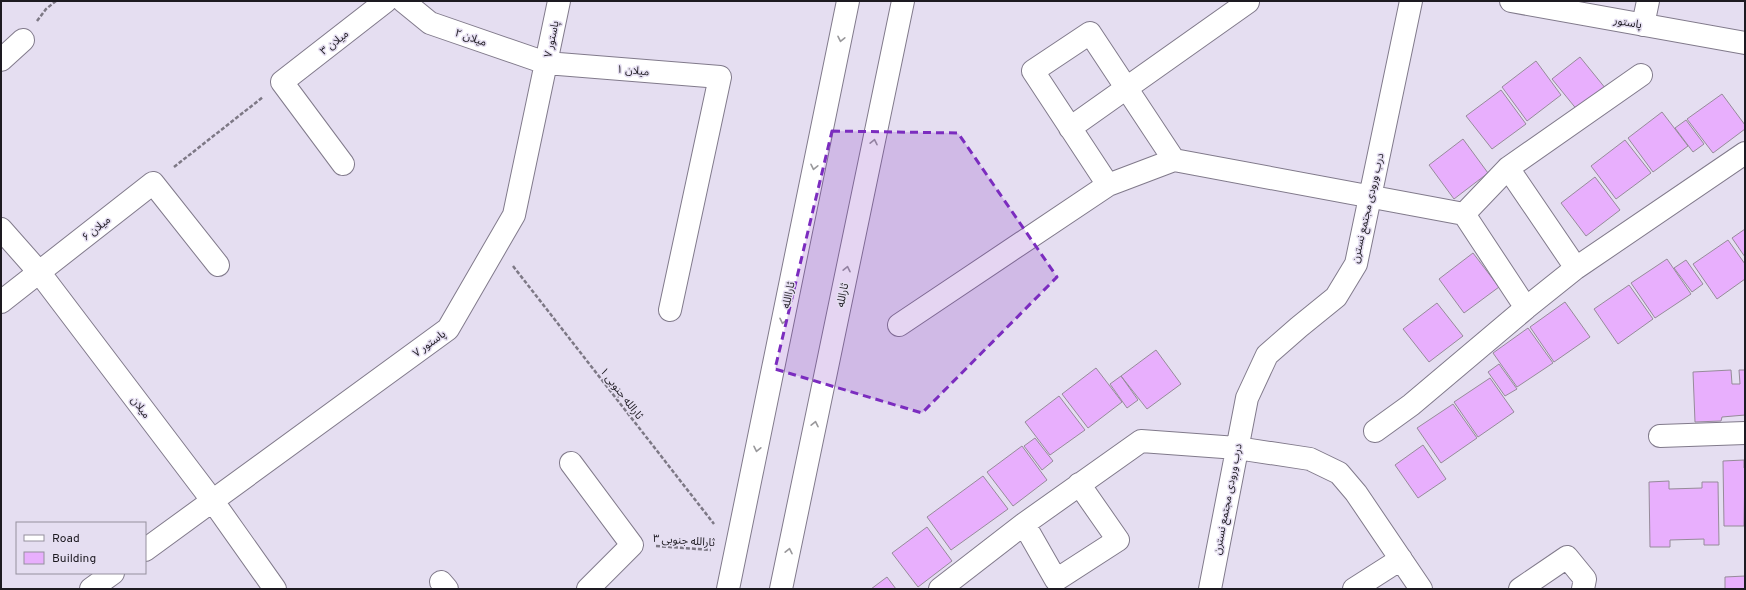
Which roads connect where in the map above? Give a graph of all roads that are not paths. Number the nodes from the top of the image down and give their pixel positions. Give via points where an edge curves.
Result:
1 (386, 1) edge
2 (403, 1) edge
3 (559, 1) edge
4 (848, 1) edge
5 (903, 1) edge
6 (1411, 1) edge
7 (1511, 1) edge
8 (1648, 1) edge
9 (1248, 2) edge
10 (1643, 25) junction
11 (23, 40) dead end
12 (1745, 43) edge
13 (1, 60) edge
14 (546, 63) junction
15 (1641, 75) dead end
16 (1127, 88) junction
17 (1070, 128) junction
18 (1745, 153) edge
19 (1174, 160) junction
20 (343, 164) dead end
21 (1508, 168) junction
22 (1108, 185) junction
23 (1370, 196) junction
24 (1464, 214) junction
25 (1, 229) edge
26 (218, 265) dead end
27 (1576, 268) junction
28 (39, 272) junction
29 (1, 302) edge
30 (1526, 308) junction
31 (670, 310) dead end
32 (898, 325) dead end
33 (1375, 431) dead end
34 (1745, 433) edge
35 (1660, 436) dead end
36 (1237, 448) junction
37 (570, 463) dead end
38 (1079, 484) junction
39 (212, 500) junction
40 (1024, 524) junction
41 (146, 549) edge
42 (1401, 559) junction
43 (112, 574) edge
44 (91, 589) edge
45 (275, 589) edge
46 (588, 589) edge
47 (728, 589) edge
48 (781, 589) edge
49 (940, 589) edge
50 (1210, 589) edge
51 (1354, 589) edge
52 (1421, 589) edge
53 (1520, 589) edge
54 (1583, 589) edge

1 - 20 street, میلان ۳ via 282,82
2 - 14 street, میلان ۲ via 430,23
3 - 14 street, پاستور ۷
4 -> 47 street, ثاراالله
48 -> 5 street, ثارالله
6 - 23 street, درب ورودی مجتمع نسترن
7 - 10 street, پاستور
8 - 10 street
9 - 16 street
10 - 12 street, پاستور
11 - 13 street
14 - 31 street, میلان ۱ via 720,77
14 - 39 street, پاستور ۷ via 514,215 448,330
15 - 21 street
16 - 17 street
16 - 17 street via 1090,33 1033,71
16 - 19 street
17 - 22 street
18 - 27 street
19 - 22 street
19 - 23 street
21 - 24 street
21 - 27 street
22 - 32 street
23 - 24 street
23 - 36 street, درب ورودی مجتمع نسترن via 1356,264 1336,297 1267,355 1247,398
24 - 30 street
25 - 28 street, میلان
26 - 28 street, میلان ۶ via 153,183
27 - 30 street
28 - 29 street, میلان ۶
28 - 39 street, میلان
30 - 33 street via 1411,405
34 - 35 street
36 - 38 street via 1141,441
36 - 42 street via 1310,459 1339,473 1356,493
36 - 50 street, درب ورودی مجتمع نسترن
37 - 46 street via 632,545
38 - 40 street
38 - 40 street via 1118,540 1056,580
39 - 41 street, پاستور ۷
39 - 45 street, میلان
40 - 49 street
42 - 51 street
42 - 52 street
43 - 44 street
53 - 54 street via 1567,557 1585,579

